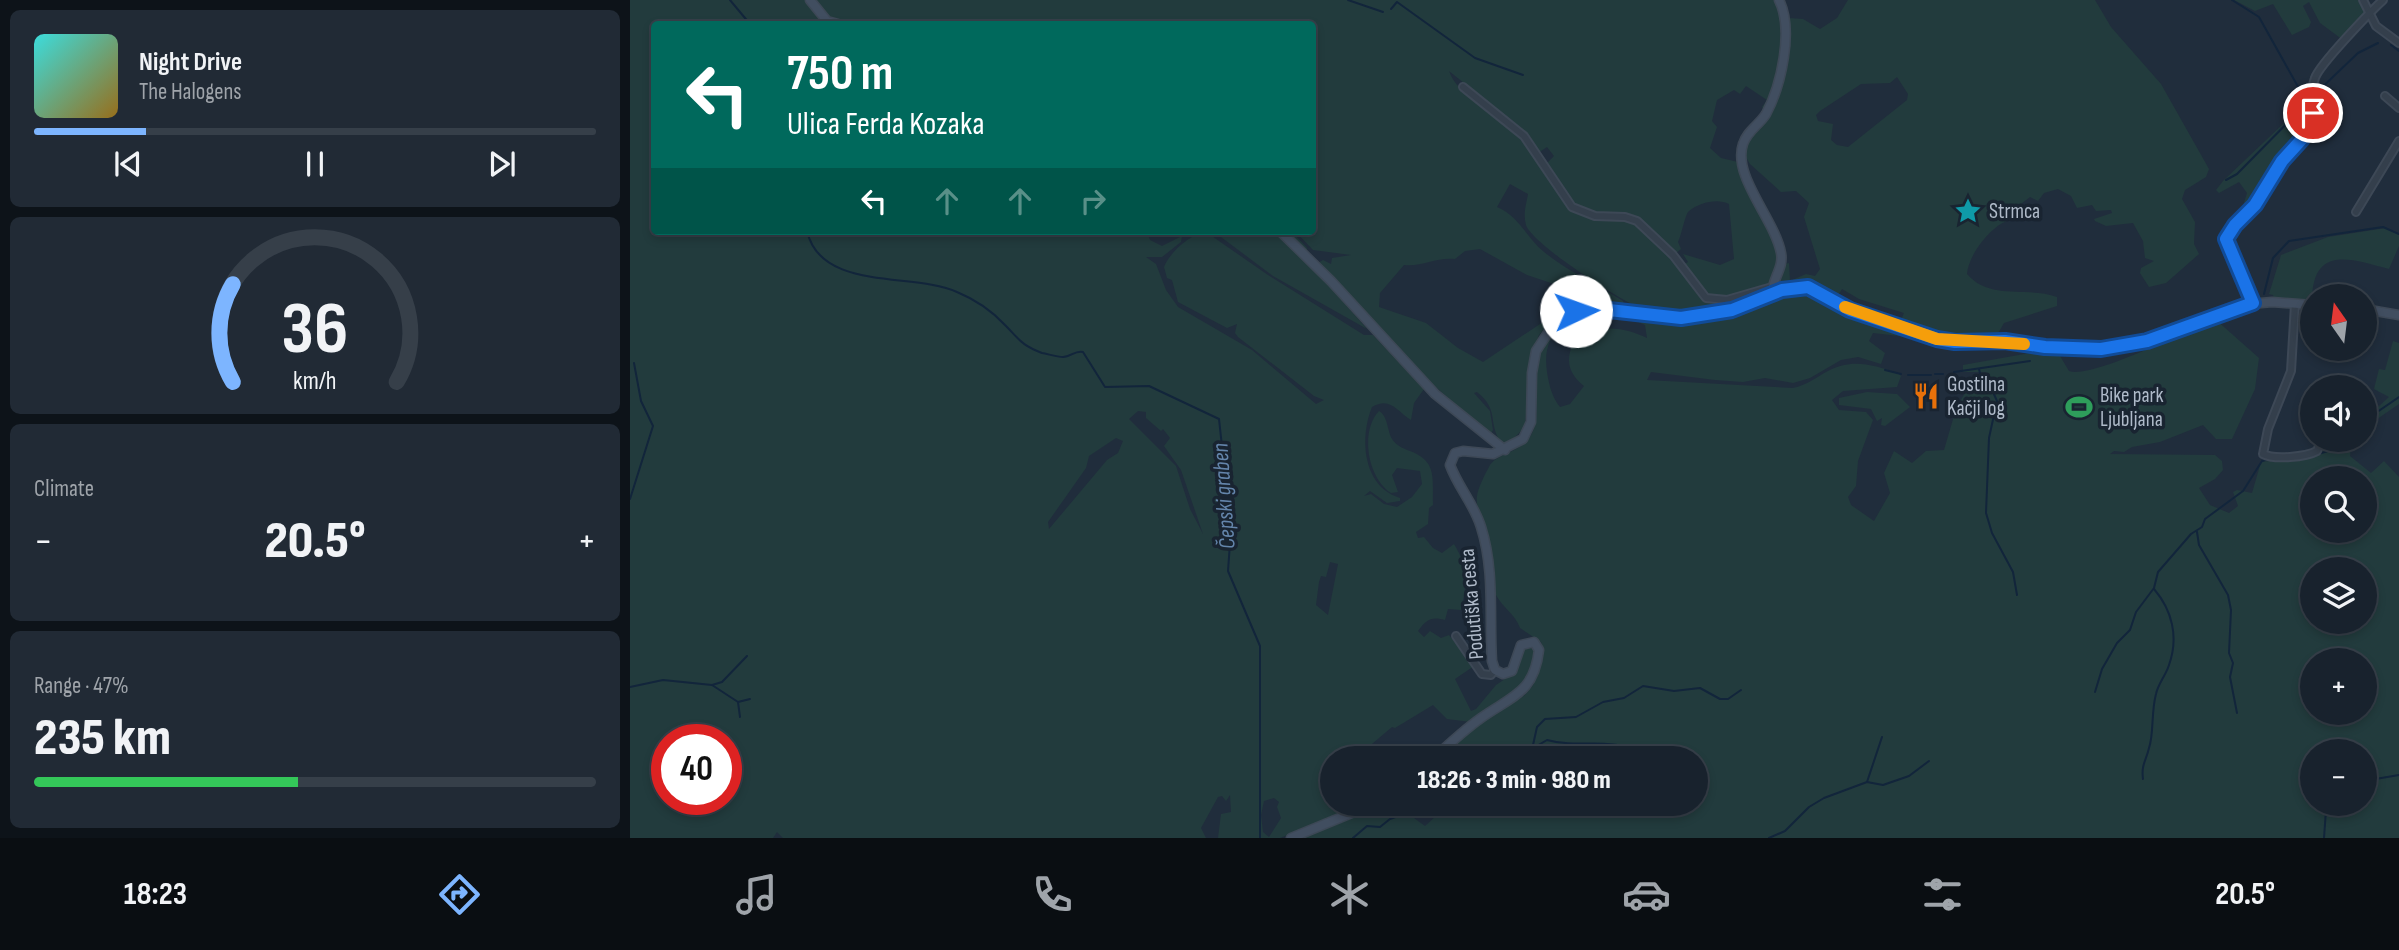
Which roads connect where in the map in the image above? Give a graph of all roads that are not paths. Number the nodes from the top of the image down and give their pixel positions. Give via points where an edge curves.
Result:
1 (810, 0) edge
2 (1779, 0) edge
3 (2363, 0) edge
4 (2383, 0) edge
5 (2368, 15) junction
6 (827, 21) edge
7 (2360, 26) junction
8 (2376, 26) junction
9 (2399, 43) edge
10 (1463, 87) dead end
11 (2385, 96) dead end
12 (2399, 107) edge
13 (2399, 141) edge
14 (2356, 212) dead end
15 (1284, 235) edge
16 (1772, 290) junction
17 (2253, 303) junction
18 (2295, 304) junction
19 (2300, 304) edge
20 (2377, 311) edge
21 (2399, 315) edge
22 (1505, 450) junction
23 (2314, 452) edge
24 (1456, 636) dead end
25 (1495, 670) junction
26 (1447, 746) edge
27 (1344, 816) edge
28 (1291, 838) edge

1 - 6 street
2 - 16 street via 1785,28 1776,87 1741,153 1749,183 1781,252
3 - 5 street
4 - 5 street
5 - 7 street
5 - 8 street
7 - 8 street
7 - 17 street via 2315,78 2308,131 2226,239
8 - 9 street
10 - 16 street via 1524,136 1572,208 1637,221 1706,298 1727,300
11 - 12 street
13 - 14 street
15 - 22 street via 1435,394
16 - 17 street via 1816,289 1850,310 1937,339 2082,350 2147,341
16 - 22 street via 1732,310 1681,318 1600,309 1564,316 1547,329 1536,351 1529,430
17 - 18 street
18 - 19 street
18 - 23 street via 2291,371 2263,454
20 - 21 street
22 - 25 street, Podutiška cesta via 1493,454 1461,451 1450,465 1476,511 1487,550
24 - 25 street via 1482,674
25 - 26 street, Podutiška cesta via 1503,674 1512,671 1525,642 1538,646 1535,669 1521,693
27 - 28 street

